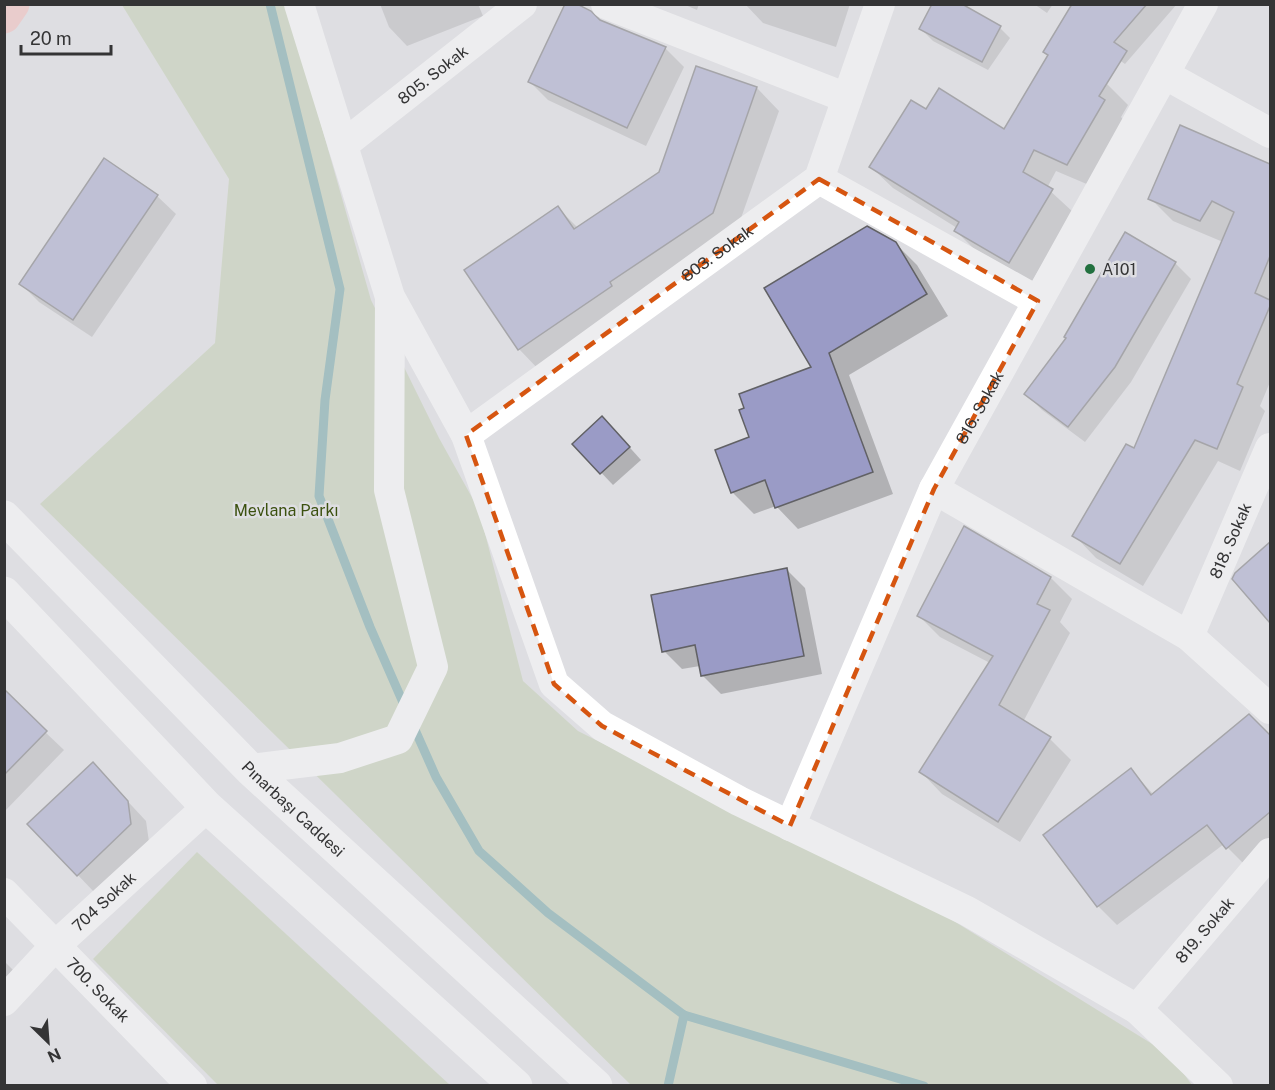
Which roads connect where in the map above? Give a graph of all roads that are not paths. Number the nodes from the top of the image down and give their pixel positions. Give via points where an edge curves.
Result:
1 (14, 4) edge
2 (299, 4) edge
3 (522, 4) edge
4 (606, 4) edge
5 (880, 4) edge
6 (1203, 4) edge
7 (4, 17) edge
8 (1164, 74) junction
9 (847, 98) junction
10 (1270, 133) edge
11 (343, 145) junction
12 (819, 179) junction
13 (390, 297) junction
14 (1038, 301) junction
15 (466, 435) junction
16 (1270, 447) edge
17 (934, 489) junction
18 (4, 517) edge
19 (4, 593) edge
20 (1190, 636) junction
21 (1270, 709) edge
22 (250, 769) junction
23 (207, 807) junction
24 (790, 826) junction
25 (1270, 853) edge
26 (4, 893) edge
27 (56, 945) junction
28 (4, 1001) edge
29 (1137, 1008) junction
30 (192, 1086) edge
31 (516, 1086) edge
32 (596, 1086) edge
33 (1218, 1086) edge

1 - 7 main road
2 - 11 street
3 - 11 street, 805. Sokak
4 - 9 street
5 - 9 street
6 - 8 street, 816. Sokak
8 - 10 street
8 - 14 street, 816. Sokak
9 - 12 street
11 - 13 street
12 - 14 street
12 - 15 street, 803. Sokak
13 - 15 street
13 - 22 street via 389,490 433,667 398,739 340,758
14 - 17 street, 816. Sokak
15 - 24 street via 554,684 602,726
16 - 20 street, 818. Sokak
17 - 20 street
17 - 24 street, 816. Sokak
18 - 22 street, Pınarbaşı Caddesi
19 - 23 street
20 - 21 street
22 - 32 street, Pınarbaşı Caddesi
23 - 27 street, 704 Sokak
23 - 31 street
24 - 29 street via 968,911
25 - 29 street, 819. Sokak
26 - 27 street, 700. Sokak
27 - 28 street, 704 Sokak
27 - 30 street, 700. Sokak
29 - 33 street

